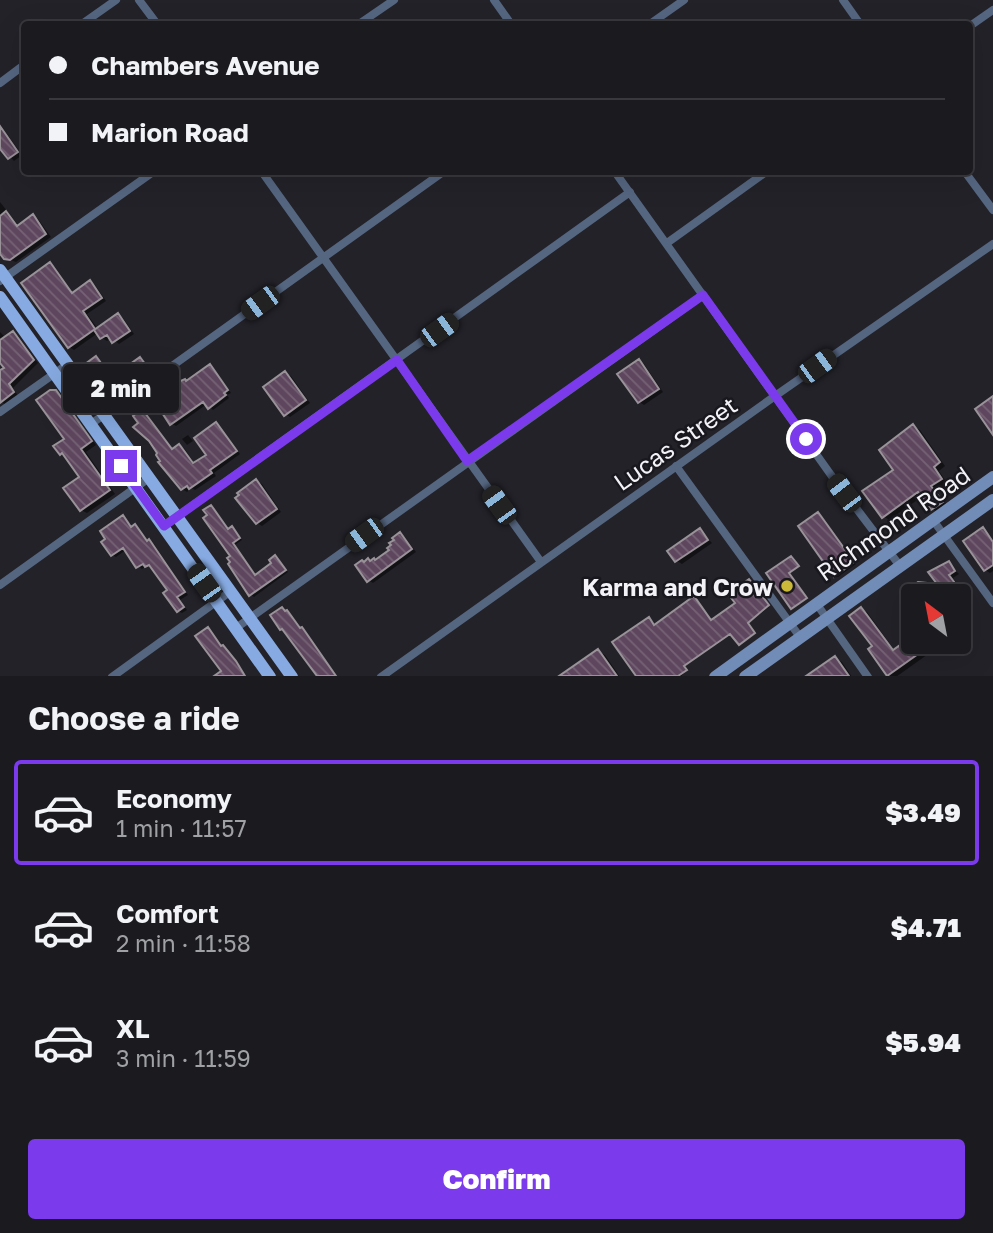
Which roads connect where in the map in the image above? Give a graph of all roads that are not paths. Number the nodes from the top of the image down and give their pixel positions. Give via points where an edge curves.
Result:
1 (116, 0) edge
2 (139, 0) edge
3 (394, 0) edge
4 (494, 0) edge
5 (684, 0) edge
6 (843, 0) edge
7 (993, 9) edge
8 (86, 21) edge
9 (155, 21) edge
10 (363, 21) edge
11 (509, 21) edge
12 (654, 21) edge
13 (858, 21) edge
14 (973, 24) edge
15 (21, 67) edge
16 (0, 83) edge
17 (149, 175) edge
18 (264, 175) edge
19 (439, 175) edge
20 (617, 175) edge
21 (762, 175) edge
22 (967, 175) edge
23 (630, 192) junction
24 (993, 210) edge
25 (667, 243) junction
26 (993, 244) edge
27 (323, 257) junction
28 (2, 276) edge
29 (703, 295) junction
30 (0, 297) edge
31 (397, 360) junction
32 (68, 364) junction
33 (55, 373) junction
34 (775, 396) junction
35 (0, 412) edge
36 (104, 415) junction
37 (91, 424) junction
38 (467, 461) junction
39 (676, 466) junction
40 (993, 477) edge
41 (149, 478) junction
42 (136, 487) junction
43 (993, 500) edge
44 (177, 516) junction
45 (933, 520) junction
46 (164, 526) junction
47 (944, 535) junction
48 (889, 551) junction
49 (541, 562) junction
50 (900, 566) junction
51 (0, 585) edge
52 (231, 591) junction
53 (217, 601) junction
54 (816, 603) junction
55 (993, 604) edge
56 (250, 618) junction
57 (827, 618) junction
58 (789, 622) junction
59 (236, 628) junction
60 (800, 637) junction
61 (113, 676) edge
62 (269, 676) edge
63 (291, 676) edge
64 (382, 676) edge
65 (716, 676) edge
66 (746, 676) edge
67 (868, 676) edge

1 - 8 street
2 - 9 street
3 - 10 street
4 - 11 street
5 - 12 street
6 - 13 street
7 - 14 street
15 - 16 street
17 - 28 street
18 - 27 street
19 - 27 street
20 - 23 street
21 - 25 street
22 - 24 street
23 - 25 street
23 - 31 street
25 - 29 street
26 - 34 street, Lucas Street
27 - 31 street
27 - 36 street
28 - 32 main road
29 - 34 street
29 - 38 street
30 - 33 main road
31 - 38 street
31 - 44 street
32 - 33 street
32 - 36 main road
33 - 35 street
33 - 37 main road
34 - 39 street, Lucas Street
34 - 48 street
36 - 37 street
36 - 41 main road
37 - 42 main road
38 - 49 street
38 - 56 street
39 - 49 street, Lucas Street
39 - 58 street
40 - 45 main road, Richmond Road
41 - 42 street
41 - 44 main road
42 - 46 main road
42 - 51 street
43 - 47 main road, Richmond Road
44 - 46 street
44 - 52 main road
45 - 47 street
45 - 48 main road, Richmond Road
46 - 53 main road
47 - 50 main road, Richmond Road
47 - 55 street
48 - 50 street
48 - 54 main road, Richmond Road
49 - 64 street, Lucas Street
50 - 57 main road, Richmond Road
52 - 53 street
52 - 56 main road
53 - 59 main road
53 - 61 street
54 - 57 street
54 - 58 main road, Richmond Road
56 - 59 street
56 - 63 main road
57 - 60 main road, Richmond Road
57 - 67 street
58 - 60 street
58 - 65 main road, Richmond Road
59 - 62 main road
60 - 66 main road, Richmond Road

